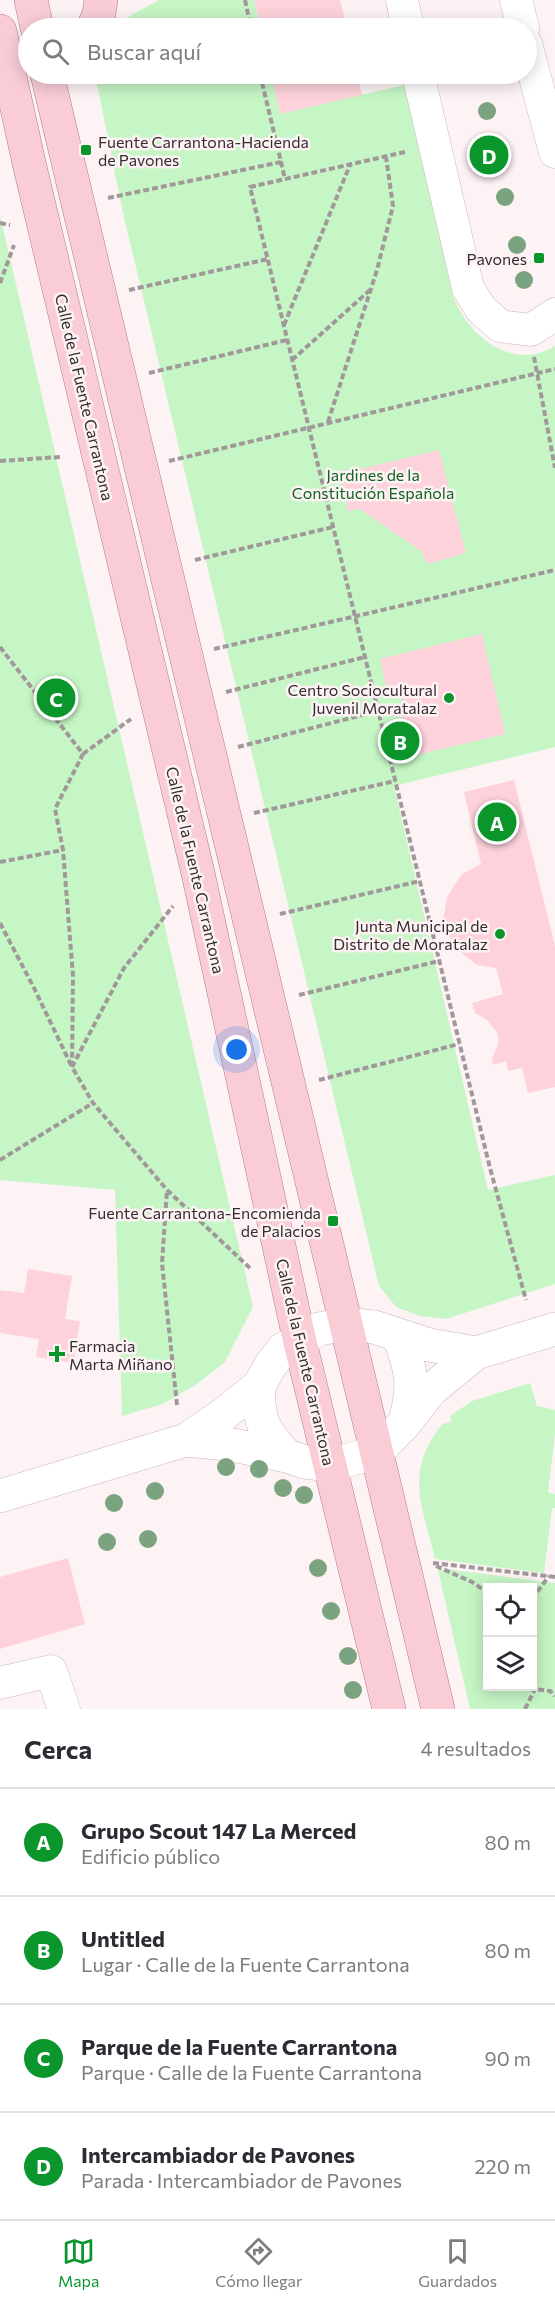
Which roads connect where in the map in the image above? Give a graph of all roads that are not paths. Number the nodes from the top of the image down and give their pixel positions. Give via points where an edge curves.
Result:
1 (31, 0) edge
2 (101, 0) edge
3 (402, 0) edge
4 (516, 0) edge
5 (35, 18) edge
6 (97, 18) edge
7 (406, 18) edge
8 (520, 18) edge
9 (0, 31) edge
10 (15, 74) edge
11 (49, 84) edge
12 (420, 84) edge
13 (537, 84) edge
14 (555, 152) edge
15 (543, 322) edge
16 (346, 1324) junction
17 (555, 1329) edge
18 (398, 1335) junction
19 (298, 1338) junction
20 (476, 1353) junction
21 (259, 1386) junction
22 (405, 1423) junction
23 (186, 1440) junction
24 (377, 1452) junction
25 (287, 1456) junction
26 (331, 1464) junction
27 (0, 1496) edge
28 (0, 1683) edge
29 (64, 1709) edge
30 (389, 1709) edge
31 (438, 1709) edge

1 - 5 main road
2 - 6 main road
3 - 7 street
4 - 8 street
9 - 10 main road, Calle de la Fuente Carrantona
10 - 19 main road, Calle de la Fuente Carrantona via 29,163 198,873
11 - 16 main road
12 - 15 street via 468,288 481,309 500,326
13 - 14 street
16 - 18 street
16 - 19 street
16 - 24 main road
17 - 20 street
18 - 20 street
18 - 22 street via 413,1395
19 - 21 street via 283,1349
19 - 26 main road, Calle de la Fuente Carrantona
20 - 22 street via 431,1390
21 - 23 street
21 - 25 street via 262,1421 270,1439
22 - 24 street
23 - 25 street
23 - 27 street
24 - 26 street
24 - 31 main road
25 - 26 street
26 - 30 main road, Calle de la Fuente Carrantona
28 - 29 street via 51,1671

